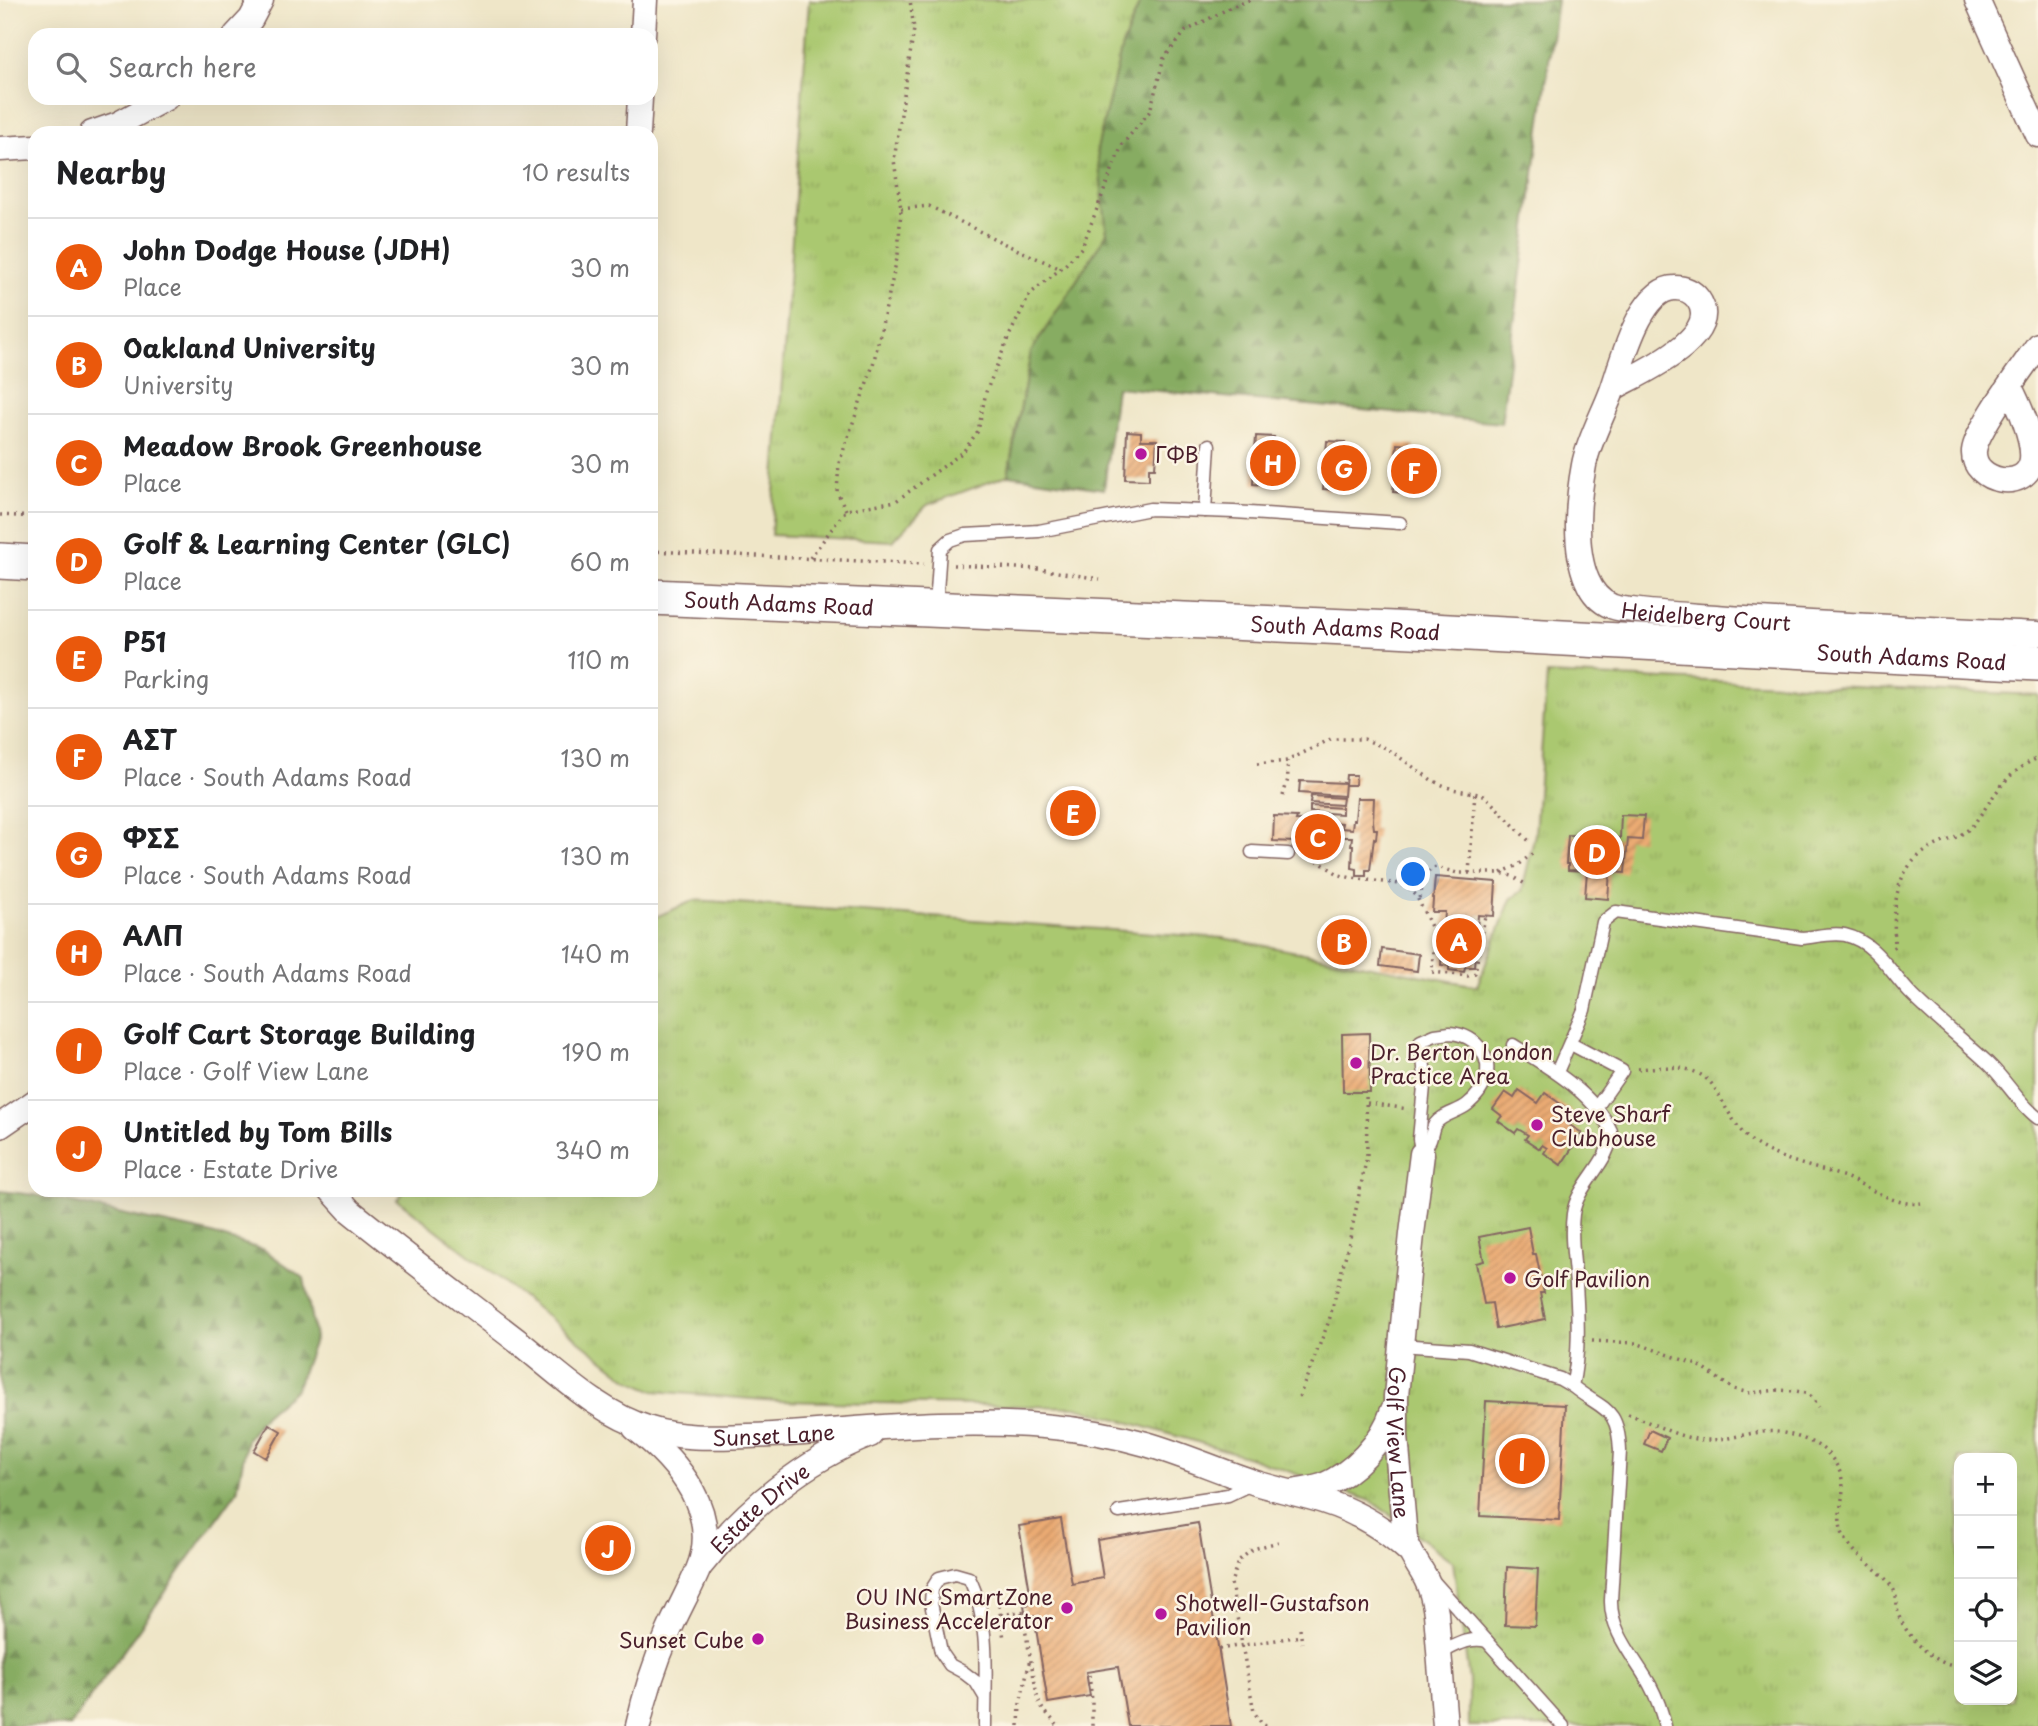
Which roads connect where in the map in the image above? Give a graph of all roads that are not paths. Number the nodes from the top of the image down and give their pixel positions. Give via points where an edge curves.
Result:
1 (261, 0) edge
2 (645, 0) edge
3 (1977, 0) edge
4 (243, 28) edge
5 (643, 28) edge
6 (153, 105) edge
7 (640, 105) edge
8 (112, 126) edge
9 (638, 126) edge
10 (2038, 135) edge
11 (28, 147) edge
12 (0, 149) edge
13 (2038, 345) edge
14 (2010, 387) dead end
15 (1613, 388) dead end
16 (1209, 445) dead end
17 (1205, 511) junction
18 (1400, 523) dead end
19 (0, 561) edge
20 (28, 563) edge
21 (658, 597) edge
22 (936, 610) junction
23 (2038, 634) edge
24 (2038, 663) edge
25 (1252, 852) dead end
26 (1288, 854) road end
27 (1571, 1044) junction
28 (1513, 1045) dead end
29 (1557, 1072) junction
30 (28, 1107) edge
31 (1596, 1108) junction
32 (2038, 1118) edge
33 (0, 1126) edge
34 (1422, 1154) junction
35 (337, 1197) edge
36 (1401, 1345) junction
37 (1572, 1386) junction
38 (1396, 1396) junction
39 (624, 1419) junction
40 (904, 1426) junction
41 (1253, 1482) junction
42 (1290, 1493) junction
43 (1119, 1512) dead end
44 (1413, 1557) junction
45 (699, 1569) junction
46 (1487, 1641) junction
47 (1440, 1653) junction
48 (985, 1697) junction
49 (638, 1726) edge
50 (985, 1726) edge
51 (1445, 1726) edge
52 (1563, 1726) edge
53 (1665, 1726) edge

1 - 4 street
2 - 5 street
3 - 10 street
6 - 8 street
7 - 9 street
11 - 12 street
13 - 14 street
15 - 23 street, Heidelberg Court via 1584,462 1579,505 1586,577 1596,597 1608,605 1644,612 1835,625
16 - 17 lane
17 - 18 lane
17 - 22 lane via 1150,509 1039,531 956,537 943,545 939,554
19 - 20 main road
21 - 22 main road, South Adams Road
22 - 24 main road, South Adams Road
25 - 26 lane
27 - 29 lane
27 - 31 lane via 1622,1071
27 - 32 lane via 1584,1010 1603,922 1616,912 1802,938 1846,935 1873,949 1912,995 1988,1063
28 - 29 lane
29 - 31 lane
30 - 33 street
31 - 37 lane via 1609,1125 1611,1139 1574,1209 1571,1233 1577,1342
34 - 34 lane via 1435,1125 1468,1105 1488,1074 1481,1049 1457,1034 1421,1041 1425,1076 1419,1139
34 - 36 street, Golf View Lane
35 - 39 street, Sunset Lane via 580,1390
36 - 37 lane via 1469,1350
36 - 38 street, Golf View Lane
37 - 53 lane via 1606,1408 1618,1430 1612,1613 1651,1687
38 - 42 street via 1381,1436 1354,1465 1320,1486
38 - 44 street, Golf View Lane via 1404,1527
39 - 40 street, Sunset Lane via 664,1433 696,1436
39 - 45 street, Estate Drive via 684,1477 701,1506 706,1536
40 - 41 street, Sunset Lane via 1008,1424 1095,1432 1169,1451
40 - 45 street, Estate Drive via 852,1442 796,1475 751,1513
41 - 42 street, Sunset Lane
41 - 43 lane via 1228,1495
42 - 44 street, Sunset Lane via 1358,1515 1393,1536
44 - 46 lane
44 - 47 street, Golf View Lane via 1434,1599
45 - 49 street, Estate Drive via 654,1668
46 - 47 lane via 1470,1640
46 - 52 lane
47 - 51 street, Golf View Lane
48 - 48 lane via 976,1682 941,1653 931,1603 932,1588 939,1578 955,1574 969,1578 976,1592 986,1649
48 - 50 lane

